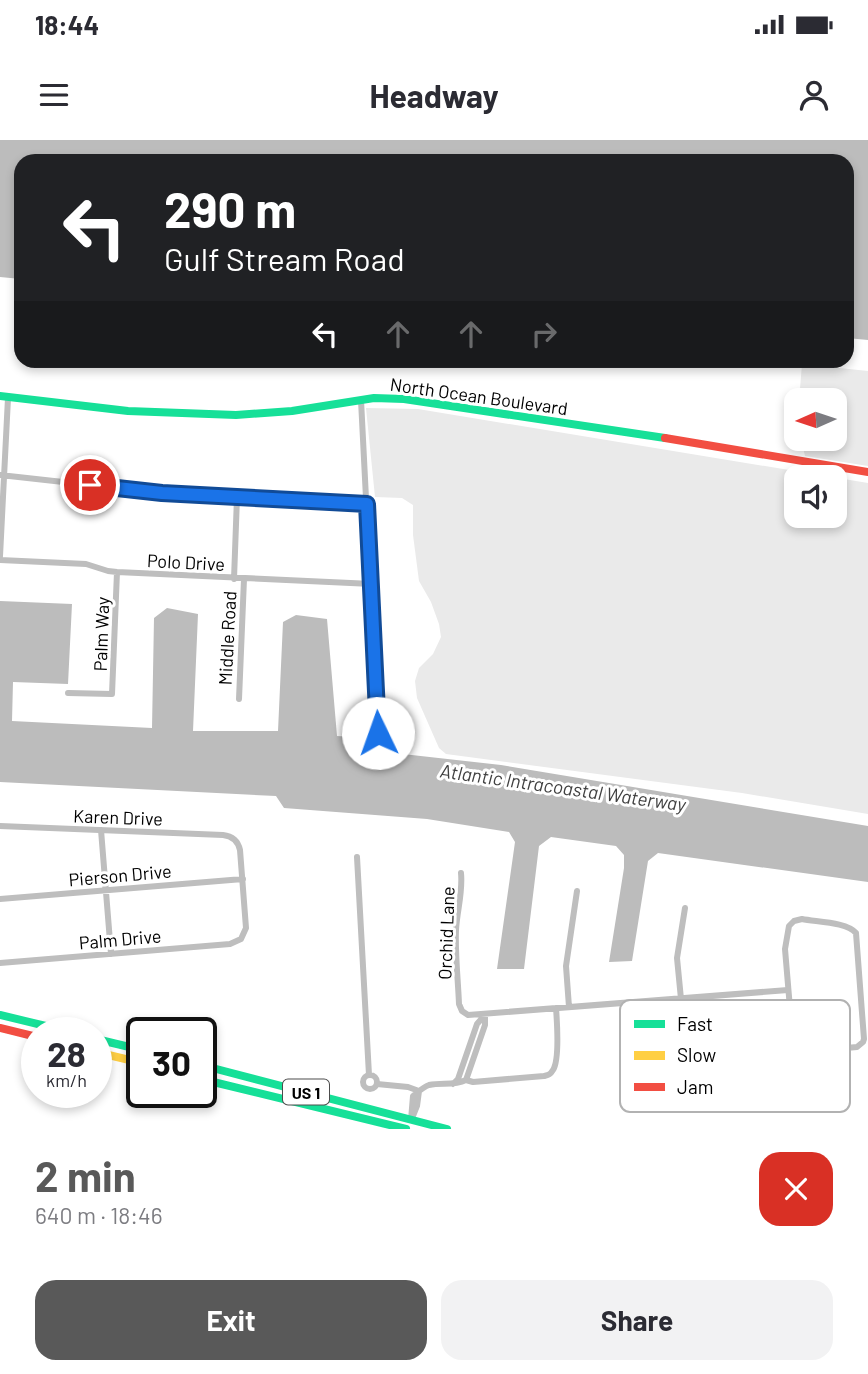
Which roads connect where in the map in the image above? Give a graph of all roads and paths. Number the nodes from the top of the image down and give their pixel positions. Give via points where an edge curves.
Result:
1 (4, 397) edge
2 (361, 400) junction
3 (3, 444) edge
4 (868, 472) edge
5 (2, 475) edge
6 (237, 497) junction
7 (367, 504) junction
8 (0, 559) edge
9 (117, 572) junction
10 (234, 579) junction
11 (244, 579) junction
12 (372, 584) junction
13 (68, 692) dead end
14 (239, 699) dead end
15 (378, 733) dead end
16 (0, 826) edge
17 (101, 830) junction
18 (357, 858) dead end
19 (461, 873) dead end
20 (243, 879) junction
21 (106, 890) junction
22 (577, 891) dead end
23 (0, 899) edge
24 (685, 908) dead end
25 (111, 954) junction
26 (0, 963) edge
27 (788, 990) junction
28 (712, 996) junction
29 (681, 999) junction
30 (666, 1000) edge
31 (712, 1000) edge
32 (789, 1000) edge
33 (620, 1003) edge
34 (569, 1007) junction
35 (556, 1008) junction
36 (485, 1014) junction
37 (0, 1015) edge
38 (21, 1020) edge
39 (0, 1028) edge
40 (21, 1033) edge
41 (850, 1048) edge
42 (217, 1069) edge
43 (369, 1075) junction
44 (246, 1077) junction
45 (217, 1079) edge
46 (466, 1080) junction
47 (217, 1081) edge
48 (270, 1083) junction
49 (377, 1084) junction
50 (453, 1084) junction
51 (250, 1091) junction
52 (419, 1091) junction
53 (409, 1126) edge
54 (447, 1129) edge

1 - 2 main road, North Ocean Boulevard via 128,411 224,415
1 - 3 street
2 - 4 main road, North Ocean Boulevard via 404,399
2 - 7 street
3 - 5 street
5 - 6 street
5 - 8 street
6 - 7 street
6 - 10 street, Middle Road
7 - 12 street
8 - 9 street, Polo Drive via 86,564
9 - 10 street, Polo Drive
9 - 13 street, Palm Way via 112,694
10 - 11 street, Polo Drive
11 - 12 street, Polo Drive
11 - 14 street, Middle Road
12 - 15 street
16 - 17 street, Karen Drive
17 - 20 street, Karen Drive via 223,835 234,839 240,850
17 - 21 street
18 - 43 street
19 - 36 street, Orchid Lane via 456,948 459,1004 465,1013
20 - 21 street, Pierson Drive
20 - 25 street, Palm Drive via 246,928 241,939 230,944
21 - 23 street, Pierson Drive
21 - 25 street
22 - 34 street via 566,966
24 - 29 street via 677,957
25 - 26 street, Palm Drive
27 - 28 street
27 - 32 street
27 - 41 street via 785,949 791,923 802,919 854,930 864,1038
28 - 29 street
28 - 31 street
29 - 30 street
33 - 34 street
34 - 35 street
35 - 36 street
35 - 46 street via 558,1033 551,1073
36 - 46 street
36 - 50 street
37 - 38 main road
39 - 40 main road
42 - 44 main road, US 1
43 - 49 street
43 - 49 street via 363,1081 365,1088
44 - 45 main road via 234,1083
44 - 48 main road, US 1
46 - 50 street
47 - 51 main road, US 1
48 - 51 main road
48 - 53 main road, US 1
49 - 52 street
50 - 52 street via 429,1085
51 - 53 main road, US 1
52 - 53 street via 413,1096
53 - 54 main road, US 1

